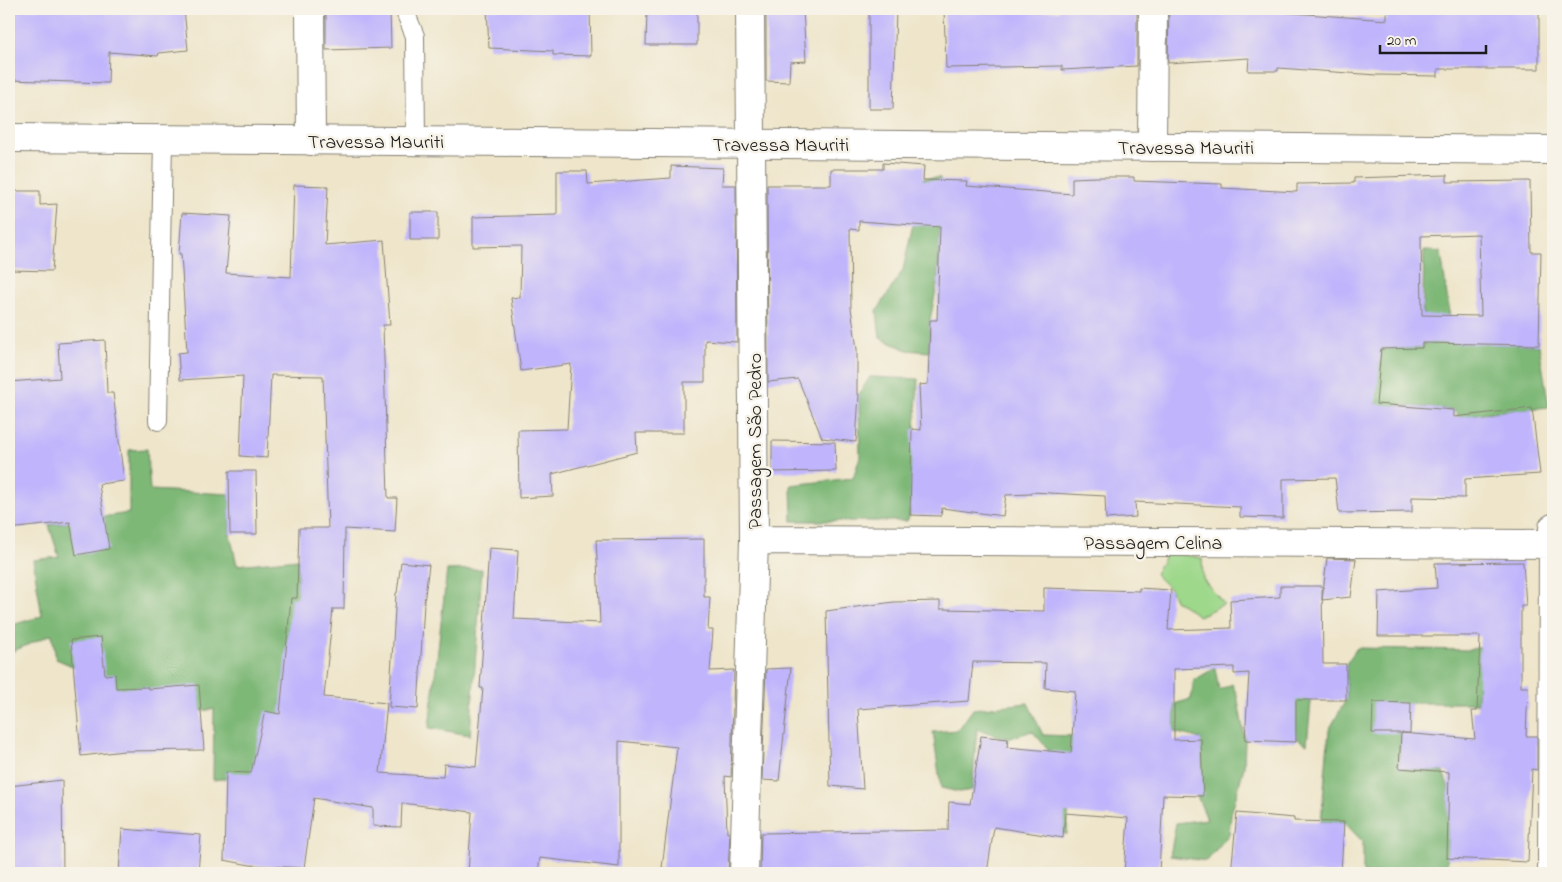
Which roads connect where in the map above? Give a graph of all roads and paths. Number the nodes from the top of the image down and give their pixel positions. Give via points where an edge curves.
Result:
1 (310, 9) edge
2 (404, 9) edge
3 (750, 9) edge
4 (1153, 9) edge
5 (9, 138) edge
6 (163, 140) junction
7 (311, 141) junction
8 (416, 141) junction
9 (752, 144) junction
10 (1152, 147) junction
11 (1553, 150) edge
12 (158, 421) dead end
13 (1553, 528) edge
14 (754, 540) junction
15 (1553, 544) edge
16 (744, 873) edge
17 (1552, 873) edge

1 - 7 street
2 - 8 lane via 415,36
3 - 9 street, Passagem São Pedro
4 - 10 street
5 - 6 street, Travessa Mauriti
6 - 7 street, Travessa Mauriti
6 - 12 lane
7 - 8 street, Travessa Mauriti
8 - 9 street, Travessa Mauriti
9 - 10 street, Travessa Mauriti
9 - 14 street, Passagem São Pedro
10 - 11 street, Travessa Mauriti
13 - 15 street
14 - 15 street, Passagem Celina
14 - 16 street, Passagem São Pedro
15 - 17 street

